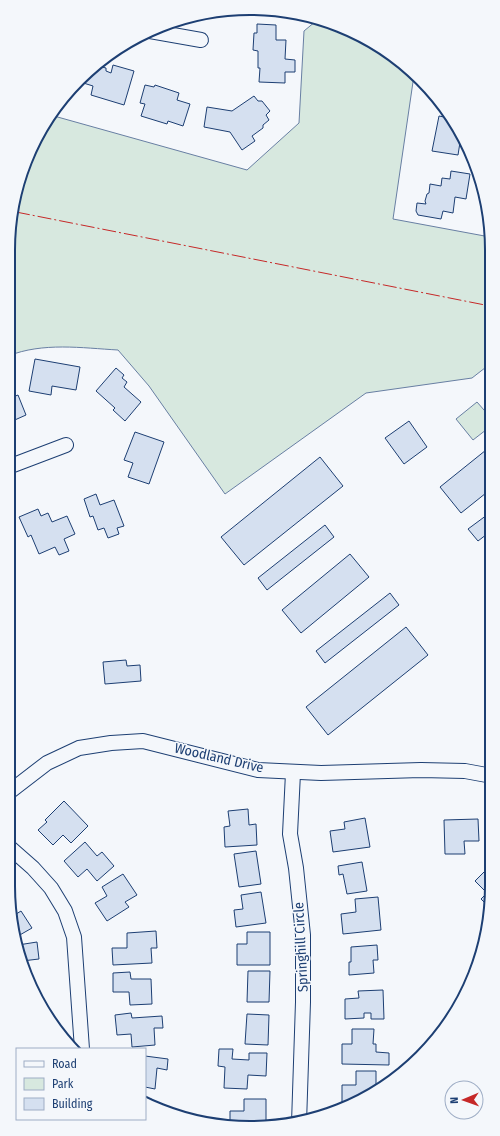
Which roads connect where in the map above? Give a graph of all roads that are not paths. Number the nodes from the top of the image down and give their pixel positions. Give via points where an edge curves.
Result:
1 (160, 33) edge
2 (201, 40) dead end
3 (66, 445) dead end
4 (15, 464) edge
5 (294, 772) junction
6 (485, 775) edge
7 (15, 787) edge
8 (15, 852) edge
9 (82, 1048) edge
10 (299, 1115) edge

1 - 2 street
3 - 4 street
5 - 6 street, Woodland Drive via 421,770 465,771
5 - 7 street, Woodland Drive via 258,770 143,741 79,748 47,762
5 - 10 street, Springhill Circle via 290,834 303,935
8 - 9 street via 51,888 74,937

